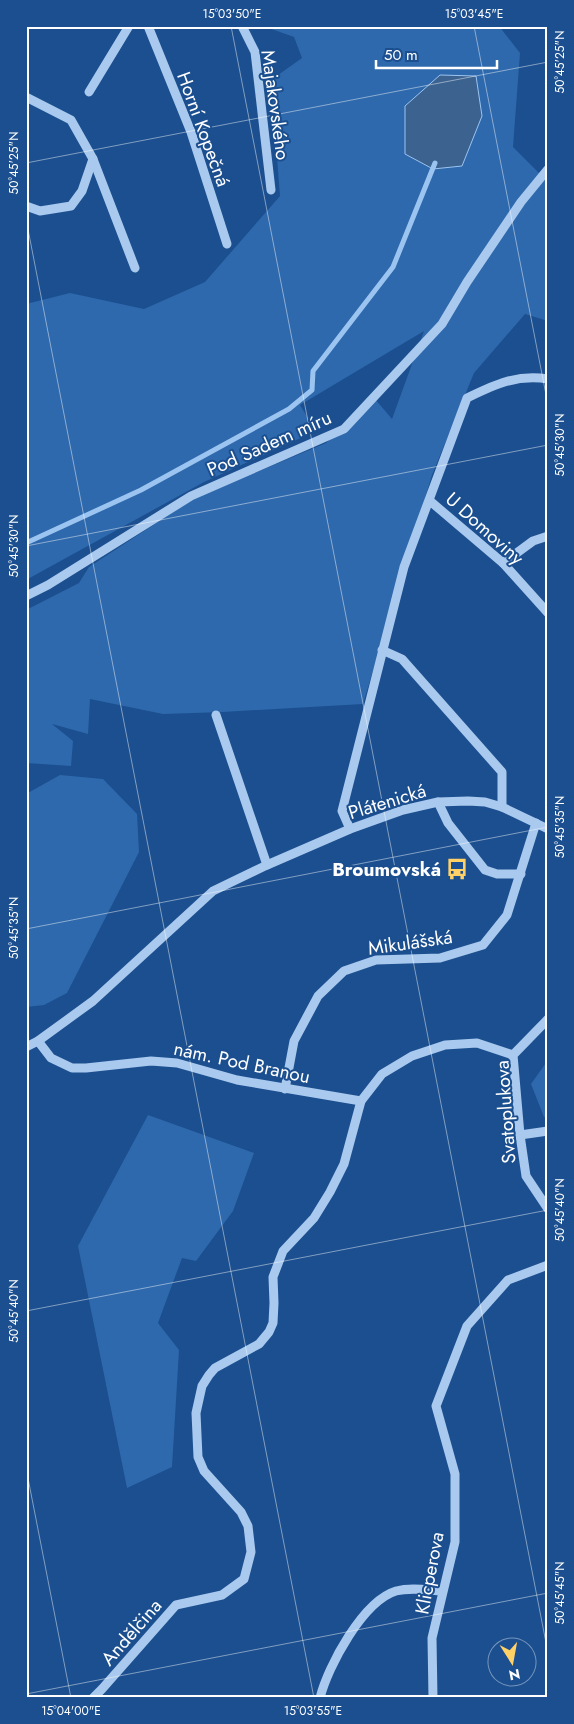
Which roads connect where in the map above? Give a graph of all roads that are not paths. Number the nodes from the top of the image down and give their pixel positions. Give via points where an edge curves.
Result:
1 (129, 26) edge
2 (148, 26) edge
3 (242, 26) edge
4 (89, 92) dead end
5 (26, 97) edge
6 (93, 160) junction
7 (548, 169) edge
8 (271, 190) dead end
9 (26, 206) edge
10 (227, 244) dead end
11 (135, 268) dead end
12 (548, 379) edge
13 (430, 501) junction
14 (548, 536) edge
15 (504, 563) junction
16 (48, 586) junction
17 (26, 596) edge
18 (26, 600) edge
19 (548, 613) edge
20 (382, 650) junction
21 (216, 715) dead end
22 (438, 802) junction
23 (502, 807) junction
24 (536, 823) junction
25 (350, 829) junction
26 (548, 829) edge
27 (267, 865) junction
28 (521, 874) junction
29 (548, 1019) edge
30 (38, 1041) junction
31 (26, 1047) edge
32 (513, 1055) junction
33 (285, 1089) junction
34 (361, 1101) junction
35 (548, 1131) edge
36 (520, 1135) junction
37 (548, 1209) edge
38 (548, 1265) edge
39 (442, 1591) junction
40 (93, 1698) edge
41 (320, 1698) edge
42 (434, 1698) edge

1 - 4 street
2 - 10 street, Horní Kopečná via 191,132
3 - 8 street, Majakovského via 255,52
5 - 6 street via 72,120
6 - 9 street via 82,191 71,206 40,211
6 - 11 street
7 - 16 street, Pod Sadem míru via 521,202 442,324 344,429 191,496
12 - 13 street, U Domoviny via 532,377 496,384 467,398
13 - 15 street, U Domoviny
13 - 20 street via 404,568
14 - 15 street via 533,541
15 - 19 street, U Domoviny
16 - 17 street, Pod Sadem míru
16 - 18 street
20 - 23 street via 402,659 502,772
20 - 25 street via 342,811
21 - 27 street
22 - 23 street, Plátenická via 485,802
22 - 25 street, Plátenická via 402,810
22 - 28 street via 448,823 485,870 497,874
23 - 24 street, Plátenická
24 - 26 street, Plátenická
24 - 28 street, Mikulášská
25 - 27 street, Plátenická
27 - 30 street, Plátenická via 213,891 93,1001
28 - 33 street, Mikulášská via 507,915 483,945 440,958 376,960 344,971 318,996 294,1042
29 - 32 street, Svatoplukova
30 - 31 street
30 - 33 street, nám. Pod Branou via 51,1058 72,1068 151,1061 177,1063 236,1080
32 - 34 street, Andělčina via 477,1043 445,1045 412,1056 382,1074
32 - 36 street, Svatoplukova
33 - 34 street, nám. Pod Branou
34 - 40 street, Andělčina via 344,1164 330,1192 314,1218 283,1251 273,1277 273,1323 269,1332 259,1344 215,1368 202,1386 196,1414 198,1457 204,1471 237,1508 248,1526 251,1552 244,1579 222,1595 176,1605
35 - 36 street
36 - 37 street, Svatoplukova via 526,1176
38 - 39 street, Klicperova via 508,1280 467,1326 436,1406 454,1474 454,1542
39 - 41 street via 410,1588 383,1597 353,1628
39 - 42 street, Klicperova via 432,1638

